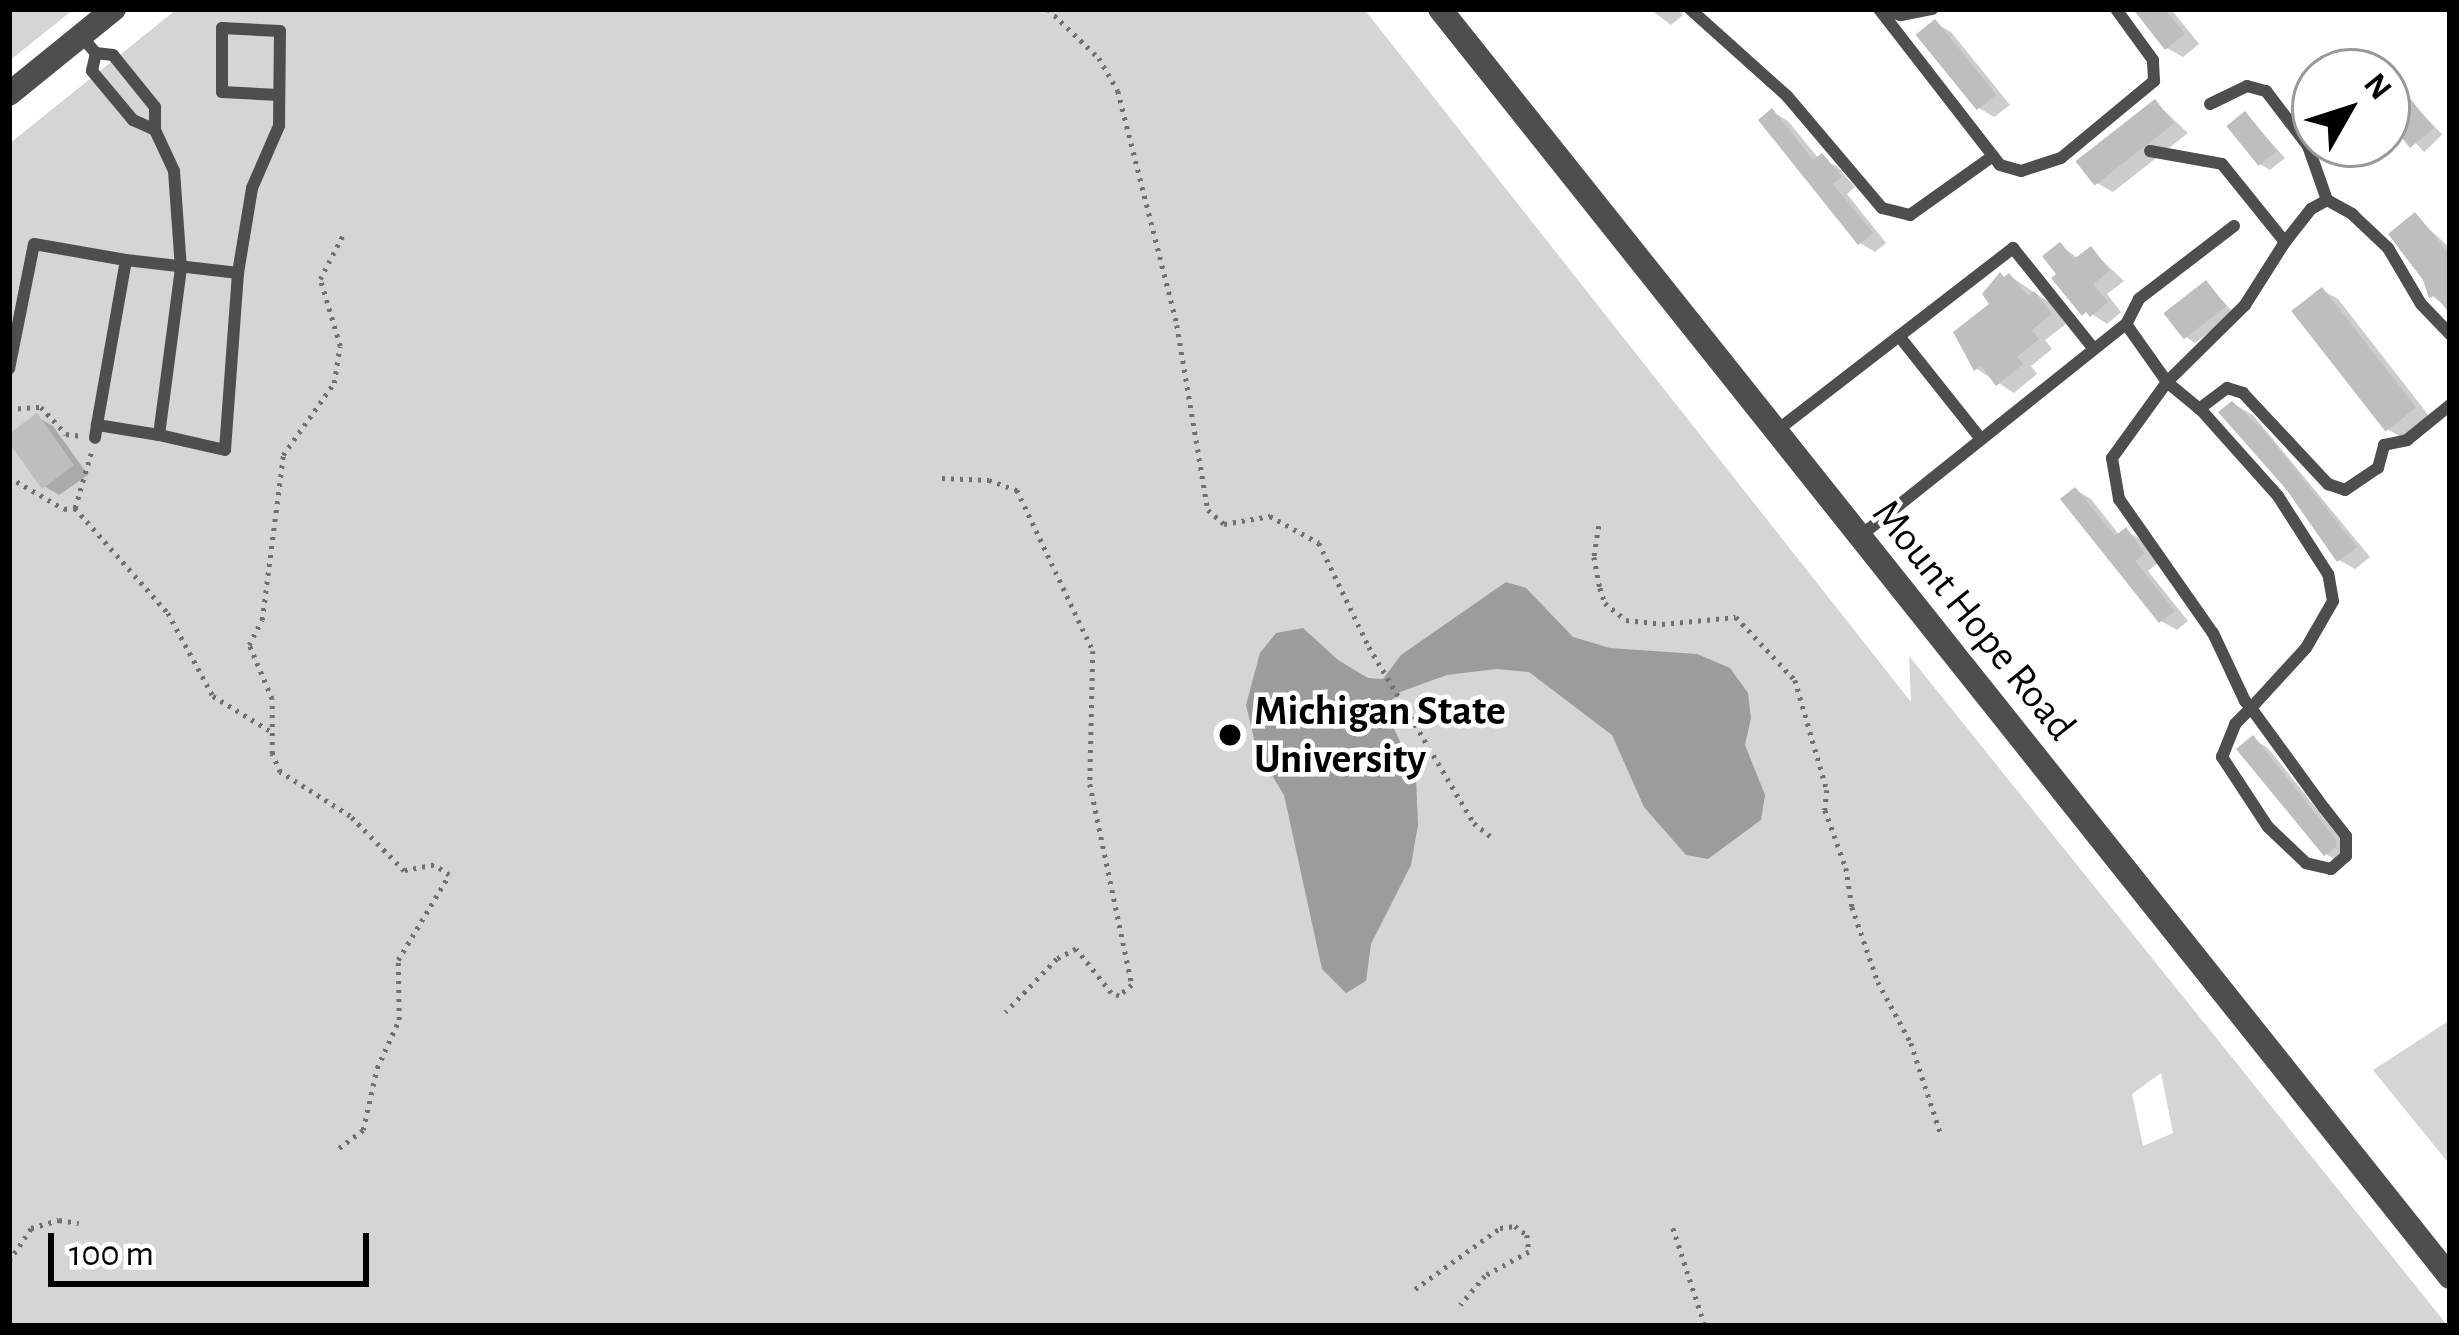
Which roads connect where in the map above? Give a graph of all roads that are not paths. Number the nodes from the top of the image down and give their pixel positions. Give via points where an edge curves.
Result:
1 (114, 9) edge
2 (1439, 9) edge
3 (1690, 9) edge
4 (1880, 9) edge
5 (1932, 9) edge
6 (2116, 9) edge
7 (89, 45) junction
8 (9, 94) edge
9 (279, 95) junction
10 (2210, 104) dead end
11 (155, 130) junction
12 (2150, 151) dead end
13 (1993, 156) junction
14 (2327, 200) junction
15 (2234, 226) dead end
16 (2284, 242) junction
17 (126, 260) junction
18 (181, 268) junction
19 (238, 273) junction
20 (2126, 324) junction
21 (2450, 334) edge
22 (1899, 335) junction
23 (2094, 349) junction
24 (9, 369) edge
25 (2167, 382) junction
26 (2450, 405) edge
27 (2200, 409) junction
28 (1774, 432) junction
29 (159, 435) junction
30 (1980, 438) junction
31 (1858, 538) junction
32 (2251, 708) junction
33 (2450, 1277) edge

1 - 7 street
2 - 28 street, Mount Hope Road
3 - 13 lane via 1787,96 1882,208 1910,214
4 - 5 lane
4 - 13 lane
6 - 13 lane via 2153,60 2154,81 2145,92 2041,168 2021,171
7 - 8 street
7 - 11 lane via 92,71 133,120
7 - 11 lane via 113,55 155,107
9 - 9 lane via 280,31 222,28 222,92
9 - 19 lane via 279,126 252,188
10 - 14 lane via 2247,86 2266,91 2308,146
11 - 18 lane via 174,171
12 - 16 lane via 2222,164
14 - 16 lane
14 - 21 lane via 2388,248
15 - 20 lane via 2139,299
16 - 25 lane via 2245,304
17 - 18 lane
17 - 24 lane via 34,244
17 - 29 lane via 96,432
18 - 19 lane
18 - 29 lane
19 - 29 lane via 225,450
20 - 23 lane
20 - 25 lane
22 - 23 lane via 2013,248
22 - 28 lane
22 - 30 lane
23 - 30 lane
25 - 27 lane
25 - 32 lane via 2112,458 2119,499 2183,586
26 - 27 lane via 2407,440 2384,445 2378,468 2344,490 2328,484 2243,393 2227,388
27 - 32 lane via 2278,496 2328,574 2332,601 2306,648
28 - 31 street, Mount Hope Road
30 - 31 lane
31 - 33 street, Mount Hope Road
32 - 32 lane via 2222,757 2268,827 2306,863 2331,869 2346,856 2346,836

